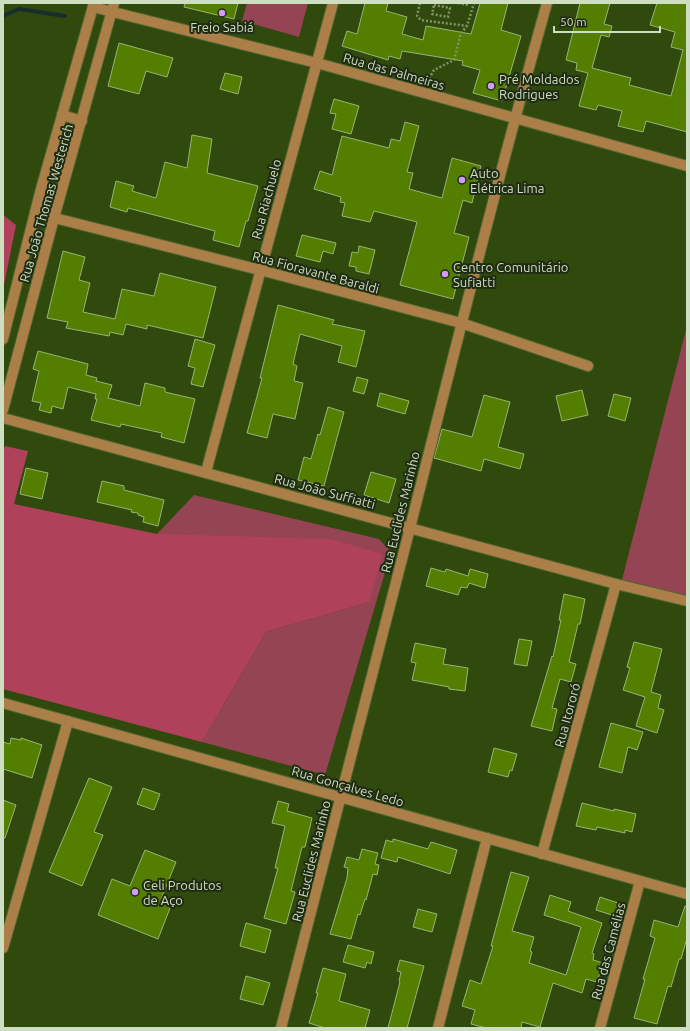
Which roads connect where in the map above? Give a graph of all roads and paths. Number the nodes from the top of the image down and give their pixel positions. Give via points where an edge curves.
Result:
1 (333, 3) edge
2 (420, 3) edge
3 (458, 3) edge
4 (469, 3) edge
5 (474, 3) edge
6 (547, 3) edge
7 (93, 5) edge
8 (113, 7) edge
9 (440, 16) junction
10 (439, 22) junction
11 (467, 26) junction
12 (317, 63) junction
13 (421, 93) junction
14 (62, 115) junction
15 (515, 119) junction
16 (82, 121) junction
17 (687, 166) edge
18 (35, 213) junction
19 (54, 218) junction
20 (260, 270) junction
21 (461, 323) junction
22 (6, 328) junction
23 (24, 332) junction
24 (3, 339) edge
25 (588, 366) dead end
26 (3, 410) edge
27 (3, 418) edge
28 (206, 472) junction
29 (410, 528) junction
30 (616, 584) junction
31 (687, 601) edge
32 (3, 703) edge
33 (68, 722) junction
34 (340, 798) junction
35 (487, 838) junction
36 (542, 854) junction
37 (640, 881) junction
38 (687, 894) edge
39 (3, 948) edge
40 (281, 1028) edge
41 (438, 1028) edge
42 (600, 1028) edge

1 - 12 street, Rua Riachuelo
2 - 10 path via 418,16 421,20
3 - 4 path
5 - 11 path
6 - 15 street, Rua Euclides Marinho
7 - 8 street, Rua das Palmeiras
7 - 14 street, Rua João Thomas Westerich
8 - 12 street, Rua das Palmeiras
8 - 16 street, Rua João Thomas Westerich
9 - 9 path via 432,14 434,4 450,8 448,17
9 - 10 path
10 - 11 path
11 - 13 path via 461,34 454,60 434,70
12 - 13 street, Rua das Palmeiras
12 - 20 street, Rua Riachuelo
13 - 15 street, Rua das Palmeiras
14 - 16 street
14 - 18 street, Rua João Thomas Westerich
15 - 17 street, Rua das Palmeiras
15 - 21 street, Rua Euclides Marinho
16 - 19 street, Rua João Thomas Westerich
18 - 19 street, Rua Fioravante Baraldi
18 - 22 street, Rua João Thomas Westerich
19 - 20 street, Rua Fioravante Baraldi
19 - 23 street, Rua João Thomas Westerich
20 - 21 street, Rua Fioravante Baraldi
20 - 28 street, Rua Riachuelo
21 - 25 street, Rua Fioravante Baraldi
21 - 29 street, Rua Euclides Marinho
22 - 23 street
22 - 24 street, Rua João Thomas Westerich
23 - 26 street, Rua João Thomas Westerich
27 - 28 street, Rua João Suffiatti
28 - 29 street, Rua João Suffiatti
29 - 30 street, Rua João Suffiatti
29 - 34 street, Rua Euclides Marinho
30 - 31 street, Rua João Suffiatti
30 - 36 street, Rua Itororó
32 - 33 street, Rua Gonçalves Ledo
33 - 34 street, Rua Gonçalves Ledo
33 - 39 street
34 - 35 street, Rua Gonçalves Ledo
34 - 40 street, Rua Euclides Marinho
35 - 36 street, Rua Gonçalves Ledo
35 - 41 street
36 - 37 street, Rua Gonçalves Ledo
37 - 38 street, Rua Gonçalves Ledo
37 - 42 street, Rua das Camélias

